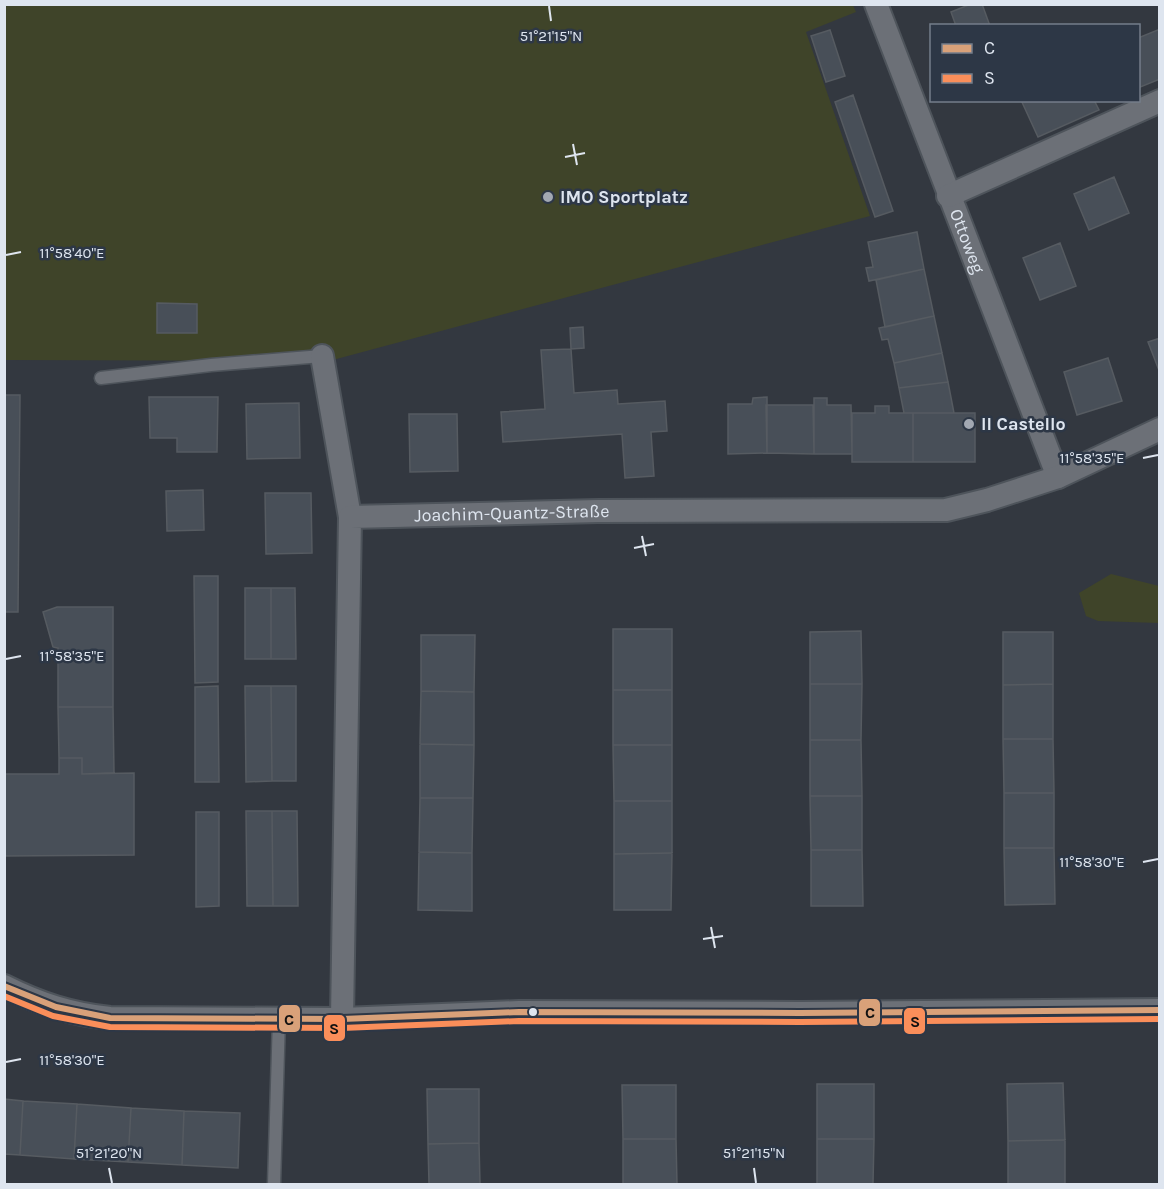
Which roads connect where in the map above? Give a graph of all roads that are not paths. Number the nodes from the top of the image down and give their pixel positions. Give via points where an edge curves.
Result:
1 (876, 4) edge
2 (1160, 101) edge
3 (948, 196) junction
4 (322, 356) joint
5 (101, 378) dead end
6 (1160, 429) edge
7 (1058, 477) junction
8 (350, 517) junction
9 (4, 986) edge
10 (1160, 1010) edge
11 (279, 1018) junction
12 (342, 1018) junction
13 (274, 1185) edge

1 - 3 street, Ottoweg
2 - 3 street
3 - 7 street, Ottoweg
4 - 5 lane
4 - 8 street
6 - 7 street, Joachim-Quantz-Straße
7 - 8 street, Joachim-Quantz-Straße via 946,510
8 - 12 street
9 - 11 street via 80,1015
10 - 12 street via 519,1012
11 - 12 street
11 - 13 lane

